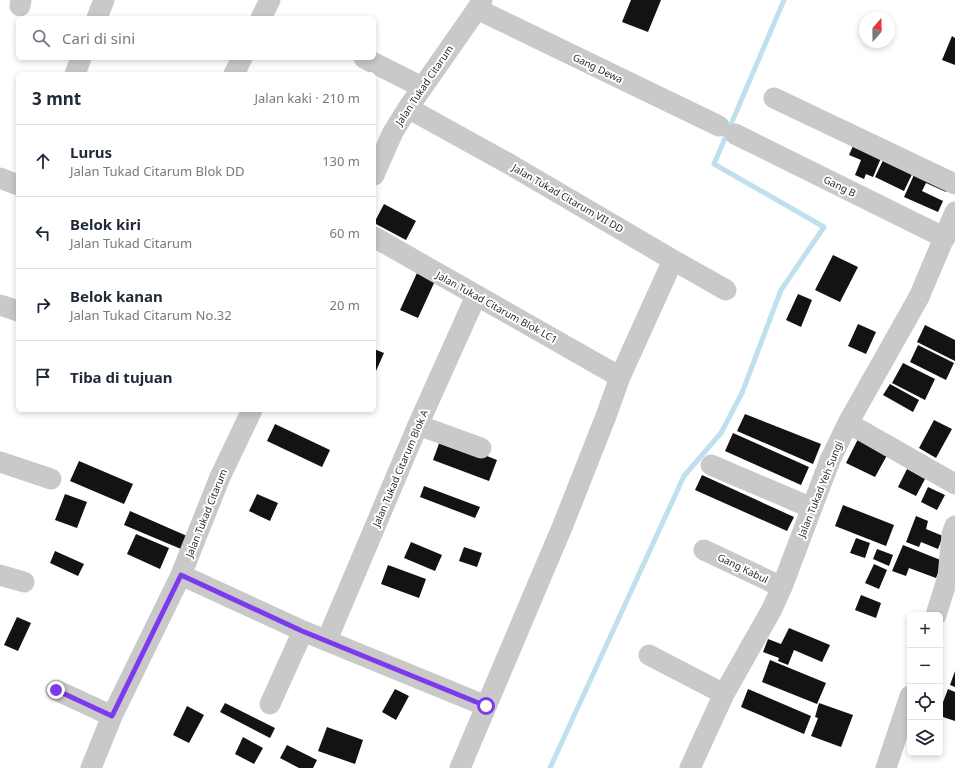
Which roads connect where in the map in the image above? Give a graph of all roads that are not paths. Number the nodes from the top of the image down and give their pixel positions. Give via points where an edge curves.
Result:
1 (104, 0) edge
2 (270, 0) edge
3 (479, 5) edge
4 (98, 16) edge
5 (262, 16) edge
6 (81, 60) edge
7 (241, 60) edge
8 (368, 60) edge
9 (76, 72) edge
10 (235, 72) edge
11 (422, 87) junction
12 (774, 98) dead end
13 (408, 108) junction
14 (727, 130) joint
15 (376, 163) edge
16 (0, 178) edge
17 (951, 182) edge
18 (16, 184) edge
19 (955, 212) edge
20 (945, 238) junction
21 (376, 239) edge
22 (673, 260) junction
23 (726, 290) dead end
24 (476, 296) junction
25 (0, 305) edge
26 (16, 310) edge
27 (620, 376) junction
28 (251, 412) edge
29 (848, 423) junction
30 (418, 425) junction
31 (481, 448) dead end
32 (0, 462) edge
33 (711, 465) dead end
34 (51, 479) dead end
35 (955, 484) edge
36 (812, 508) junction
37 (955, 526) edge
38 (704, 550) dead end
39 (952, 566) edge
40 (0, 575) edge
41 (181, 575) junction
42 (24, 582) dead end
43 (782, 587) junction
44 (937, 612) edge
45 (302, 631) junction
46 (327, 640) junction
47 (649, 656) dead end
48 (56, 690) dead end
49 (724, 694) junction
50 (270, 704) dead end
51 (907, 705) edge
52 (486, 706) junction
53 (112, 716) junction
54 (91, 768) edge
55 (460, 768) edge
56 (690, 768) edge
57 (886, 768) edge

1 - 4 street
2 - 5 street
3 - 11 street, Jalan Tukad Citarum
3 - 14 street, Gang Dewa
6 - 9 street
7 - 10 street
8 - 11 street
11 - 13 street, Jalan Tukad Citarum
12 - 17 street
13 - 15 street, Jalan Tukad Citarum
13 - 22 street, Jalan Tukad Citarum VII DD
14 - 20 street, Gang B
16 - 18 street
19 - 20 street, Jalan Tukad Yeh Sungi
20 - 29 street, Jalan Tukad Yeh Sungi via 919,297
21 - 24 street, Jalan Tukad Citarum Blok LC1
22 - 23 street, Jalan Tukad Citarum VII DD
22 - 27 street
24 - 27 street, Jalan Tukad Citarum Blok LC1
24 - 30 street, Jalan Tukad Citarum Blok A
25 - 26 street
27 - 52 street via 563,525
28 - 41 street, Jalan Tukad Citarum via 220,477
29 - 35 street
29 - 36 street, Jalan Tukad Yeh Sungi via 830,460
30 - 31 street
30 - 46 street, Jalan Tukad Citarum Blok A
32 - 34 street
33 - 36 street
36 - 43 street, Jalan Tukad Yeh Sungi
37 - 39 street via 952,534
38 - 43 street, Gang Kabul
39 - 44 street
40 - 42 street
41 - 45 street
41 - 53 street, Jalan Tukad Citarum
43 - 49 street, Jalan Tukad Yeh Sungi via 772,610
45 - 46 street
45 - 50 street
46 - 52 street
47 - 49 street
48 - 53 street
49 - 56 street, Jalan Tukad Yeh Sungi
51 - 57 street
52 - 55 street
53 - 54 street, Jalan Tukad Citarum

